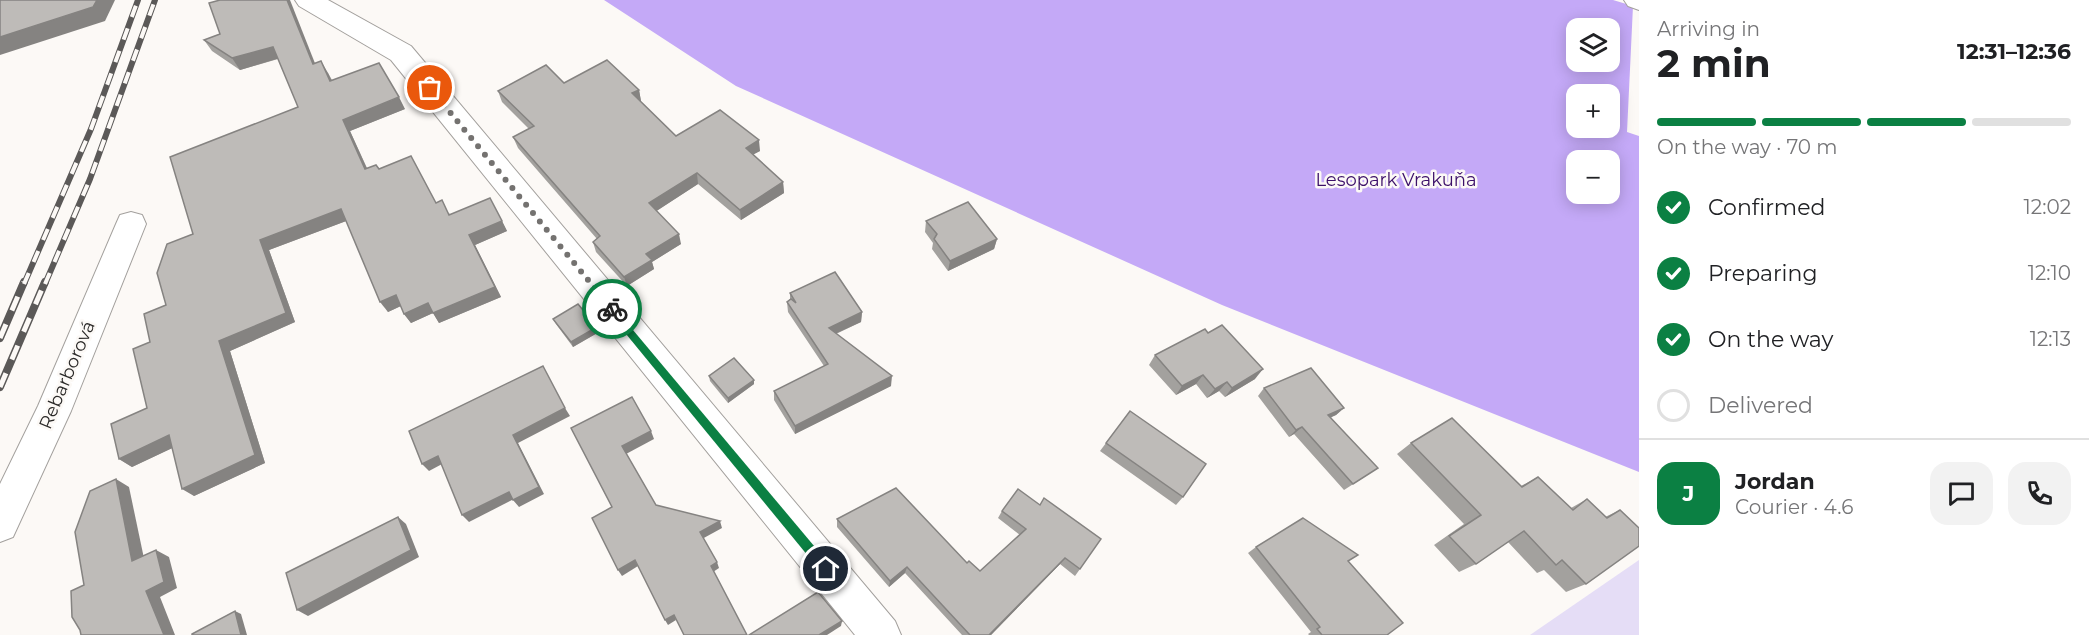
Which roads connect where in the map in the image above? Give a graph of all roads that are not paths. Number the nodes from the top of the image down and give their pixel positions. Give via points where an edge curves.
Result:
1 (308, 0) edge
2 (131, 224) dead end
3 (0, 524) edge
4 (881, 635) edge

1 - 4 street via 401,52
2 - 3 street, Rebarborová via 53,411

